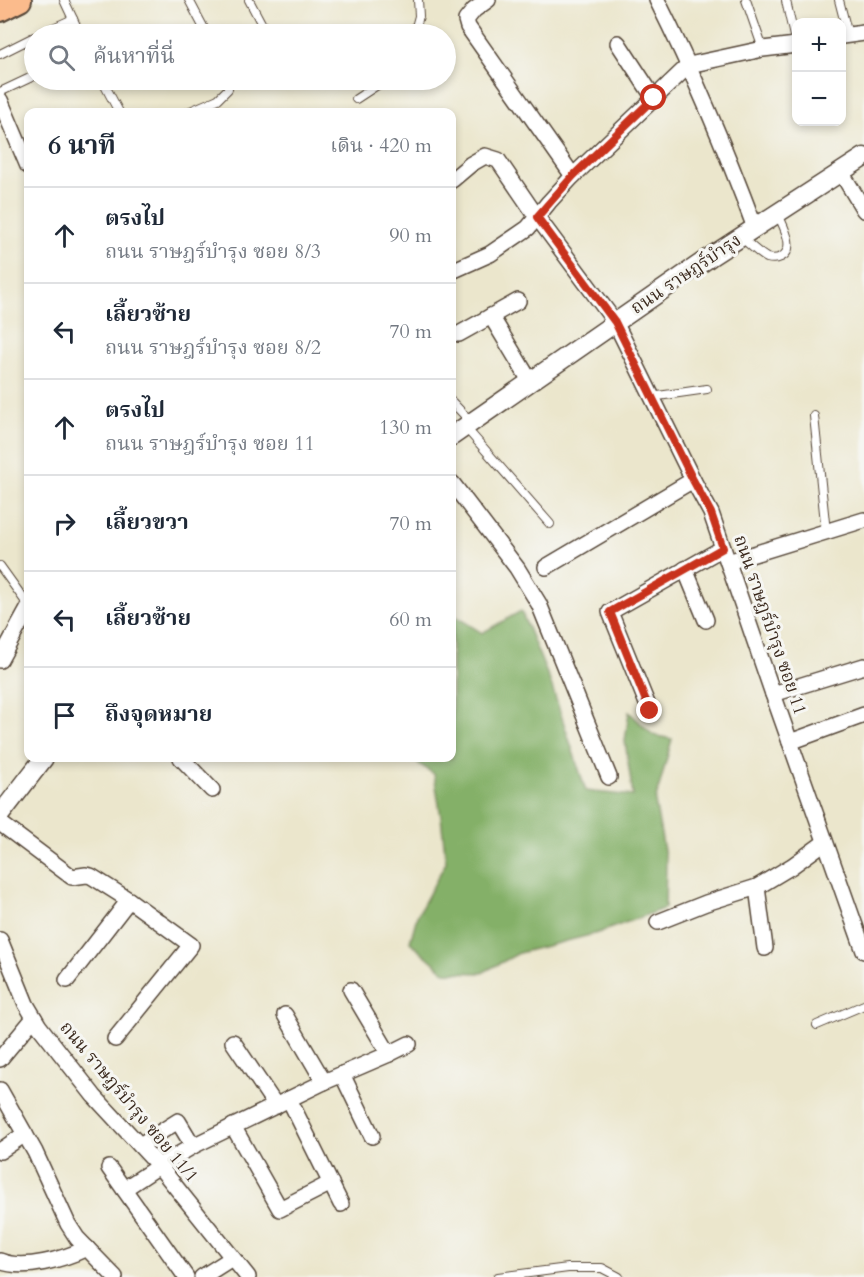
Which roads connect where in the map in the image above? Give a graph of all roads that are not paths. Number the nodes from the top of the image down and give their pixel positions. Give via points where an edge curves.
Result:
1 (20, 0) edge
2 (64, 0) edge
3 (189, 0) edge
4 (249, 0) edge
5 (418, 0) edge
6 (488, 0) edge
7 (657, 0) edge
8 (746, 0) edge
9 (839, 0) edge
10 (786, 1) edge
11 (0, 10) edge
12 (842, 18) edge
13 (73, 19) junction
14 (62, 24) edge
15 (75, 24) edge
16 (202, 24) edge
17 (262, 24) edge
18 (417, 24) edge
19 (792, 27) edge
20 (864, 33) edge
21 (846, 35) edge
22 (24, 42) edge
23 (618, 43) dead end
24 (792, 45) edge
25 (763, 49) junction
26 (0, 54) edge
27 (689, 65) junction
28 (24, 81) edge
29 (107, 90) edge
30 (227, 90) edge
31 (370, 90) edge
32 (0, 92) edge
33 (654, 98) junction
34 (356, 99) dead end
35 (0, 100) edge
36 (117, 108) edge
37 (197, 108) edge
38 (24, 157) edge
39 (864, 157) edge
40 (841, 172) junction
41 (573, 176) junction
42 (456, 177) edge
43 (864, 210) edge
44 (778, 213) junction
45 (537, 217) junction
46 (748, 233) junction
47 (456, 269) edge
48 (518, 301) dead end
49 (490, 316) junction
50 (615, 322) junction
51 (459, 334) dead end
52 (530, 381) junction
53 (707, 389) dead end
54 (651, 397) junction
55 (456, 412) edge
56 (814, 416) dead end
57 (462, 428) edge
58 (693, 480) junction
59 (456, 488) edge
60 (864, 520) edge
61 (550, 524) dead end
62 (826, 532) junction
63 (726, 555) junction
64 (0, 566) edge
65 (546, 567) dead end
66 (685, 569) junction
67 (8, 577) junction
68 (0, 582) edge
69 (24, 601) edge
70 (24, 615) edge
71 (706, 620) dead end
72 (0, 660) edge
73 (864, 666) edge
74 (773, 694) junction
75 (650, 711) dead end
76 (864, 715) edge
77 (790, 742) junction
78 (41, 762) edge
79 (185, 762) edge
80 (609, 777) dead end
81 (212, 790) dead end
82 (0, 815) edge
83 (0, 823) edge
84 (825, 842) junction
85 (757, 887) junction
86 (129, 900) junction
87 (658, 922) dead end
88 (0, 940) edge
89 (765, 948) dead end
90 (864, 951) edge
91 (67, 980) dead end
92 (351, 990) dead end
93 (864, 1005) edge
94 (285, 1015) dead end
95 (34, 1018) junction
96 (817, 1024) dead end
97 (115, 1039) dead end
98 (233, 1042) dead end
99 (410, 1044) dead end
100 (389, 1054) junction
101 (0, 1059) edge
102 (342, 1074) junction
103 (324, 1082) junction
104 (0, 1090) edge
105 (282, 1103) junction
106 (233, 1126) junction
107 (25, 1134) junction
108 (372, 1136) dead end
109 (140, 1145) junction
110 (194, 1146) junction
111 (0, 1151) edge
112 (159, 1167) junction
113 (109, 1168) dead end
114 (331, 1183) junction
115 (124, 1189) junction
116 (341, 1204) dead end
117 (87, 1248) junction
118 (232, 1258) junction
119 (0, 1261) edge
120 (114, 1277) edge
121 (186, 1277) edge
122 (202, 1277) edge
123 (248, 1277) edge
124 (502, 1277) edge
125 (619, 1277) edge

1 - 11 main road
2 - 13 lane
3 - 16 lane
4 - 17 lane
5 - 18 lane
6 - 41 street via 466,20 468,27
7 - 27 street
8 - 25 lane
9 - 12 lane
10 - 19 lane
13 - 14 lane
13 - 15 lane
20 - 21 street
22 - 26 lane
23 - 33 street
24 - 25 street
25 - 27 street
27 - 33 street
27 - 46 street via 734,172
28 - 32 lane
29 - 36 lane
30 - 37 lane via 218,99
31 - 34 lane
33 - 41 street
35 - 38 street
39 - 40 street, ถนน ราษฎร์บำรุง
40 - 43 street
40 - 44 street, ถนน ราษฎร์บำรุง
41 - 45 street
42 - 45 street, ถนน ราษฎร์บำรุง ซอย 11 via 485,156 498,160
44 - 46 street, ถนน ราษฎร์บำรุง
44 - 46 lane via 789,242 785,254 767,258
45 - 47 street via 500,248
45 - 50 street, ถนน ราษฎร์บำรุง ซอย 11
46 - 50 street, ถนน ราษฎร์บำรุง
48 - 49 street
49 - 51 street
49 - 52 street
50 - 52 street, ถนน ราษฎร์บำรุง
50 - 54 street, ถนน ราษฎร์บำรุง ซอย 11
52 - 57 street, ถนน ราษฎร์บำรุง
53 - 54 lane
54 - 58 street, ถนน ราษฎร์บำรุง ซอย 11
55 - 57 lane
56 - 62 lane
57 - 61 lane
58 - 63 street, ถนน ราษฎร์บำรุง ซอย 11 via 711,513
58 - 65 street
59 - 80 street via 517,568 539,604
60 - 62 street
62 - 63 street
63 - 66 street
63 - 74 street, ถนน ราษฎร์บำรุง ซอย 11
64 - 67 lane
66 - 71 street
66 - 75 street via 610,612
67 - 68 lane
67 - 69 lane
70 - 72 street
73 - 74 street
74 - 77 street, ถนน ราษฎร์บำรุง ซอย 11
76 - 77 street
77 - 84 street, ถนน ราษฎร์บำรุง ซอย 11
78 - 82 street
79 - 81 street
83 - 86 street via 72,877 91,876
84 - 85 street
84 - 90 street, ถนน ราษฎร์บำรุง ซอย 11
85 - 87 street
85 - 89 street
86 - 91 street
86 - 97 street via 191,945
88 - 95 street, ถนน ราษฎร์บำรุง ซอย 11/1
92 - 100 street
93 - 96 lane
94 - 103 street
95 - 101 street
95 - 109 street, ถนน ราษฎร์บำรุง ซอย 11/1 via 94,1096
98 - 105 street
99 - 100 street
100 - 102 street
102 - 103 street
102 - 108 street
103 - 105 street
104 - 107 street
105 - 106 street
105 - 114 street
106 - 110 street
106 - 114 street via 280,1209
107 - 111 street
107 - 117 street via 68,1224
109 - 110 street via 178,1121
109 - 112 street, ถนน ราษฎร์บำรุง ซอย 11/1
110 - 112 street
112 - 115 street
112 - 118 street, ถนน ราษฎร์บำรุง ซอย 11/1
113 - 115 street
114 - 116 street
115 - 121 street
117 - 119 street via 32,1264
117 - 120 street
118 - 122 street
118 - 123 street, ถนน ราษฎร์บำรุง ซอย 11/1
124 - 125 lane via 568,1268 602,1268

